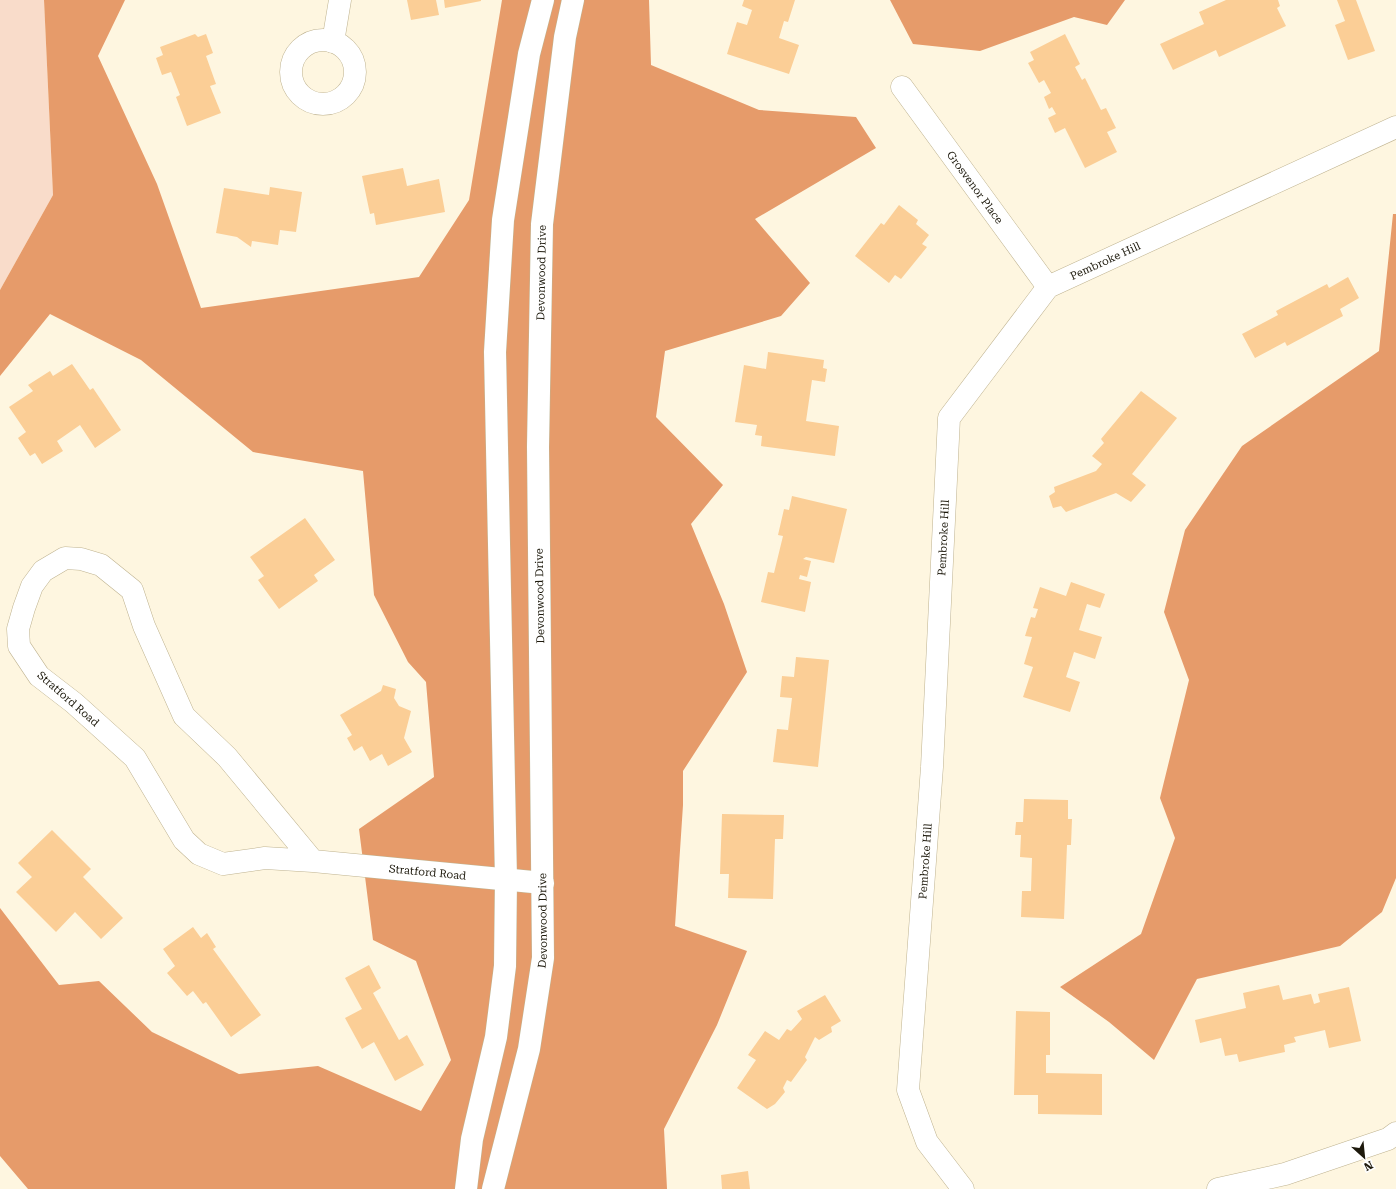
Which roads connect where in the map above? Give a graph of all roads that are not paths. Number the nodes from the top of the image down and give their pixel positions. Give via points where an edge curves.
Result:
1 (340, 0) edge
2 (543, 0) edge
3 (573, 0) edge
4 (333, 42) dead end
5 (902, 88) dead end
6 (1396, 127) edge
7 (1048, 287) junction
8 (313, 861) junction
9 (506, 879) junction
10 (543, 883) junction
11 (1396, 1133) edge
12 (466, 1189) edge
13 (493, 1189) edge
14 (963, 1189) edge
15 (1218, 1189) edge

1 - 4 street
2 - 9 street via 529,54 503,220 495,352
3 - 10 street, Devonwood Drive via 565,37 542,224 538,447
5 - 7 street, Grosvenor Place
6 - 7 street, Pembroke Hill
7 - 14 street, Pembroke Hill via 948,418 932,767 908,1090 927,1142
8 - 8 street, Stratford Road via 227,757 184,716 144,626 132,590 101,565 81,559 65,558 43,571 32,586 24,608 18,629 19,646 39,676 74,703 135,758 184,840 199,854 223,864 265,858
8 - 9 street, Stratford Road
9 - 10 street, Stratford Road
9 - 12 street via 505,966 496,1037 472,1139
10 - 13 street, Devonwood Drive via 543,958 529,1049
11 - 15 street via 1388,1139 1285,1174

